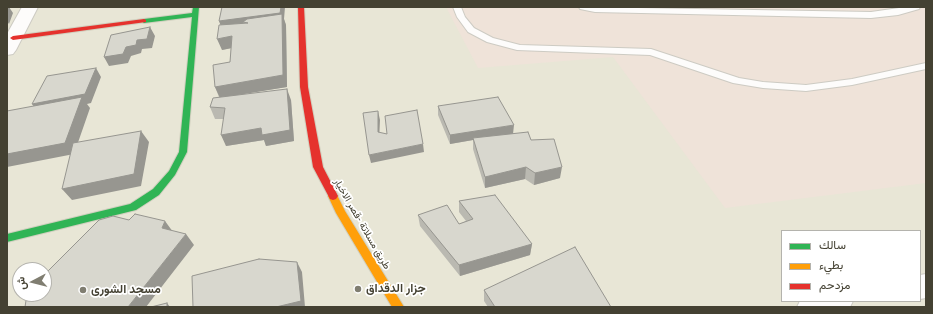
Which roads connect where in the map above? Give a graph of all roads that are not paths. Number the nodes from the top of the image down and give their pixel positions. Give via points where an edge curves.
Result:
1 (30, 7) edge
2 (300, 7) edge
3 (457, 7) edge
4 (583, 7) edge
5 (916, 7) edge
6 (195, 11) edge
7 (10, 44) edge
8 (926, 66) edge
9 (7, 238) edge
10 (834, 302) edge
11 (398, 307) edge
12 (811, 307) edge

1 - 7 street
2 - 11 street, طريق مسلاتة -قصر الاخيار via 304,87 318,167 341,213
3 - 8 lane via 461,17 472,30 490,40 520,48 651,52 737,81 763,85 806,88 852,82
4 - 5 lane via 871,15
6 - 7 street
6 - 9 street via 182,152 172,173 156,192 133,207
10 - 12 street

